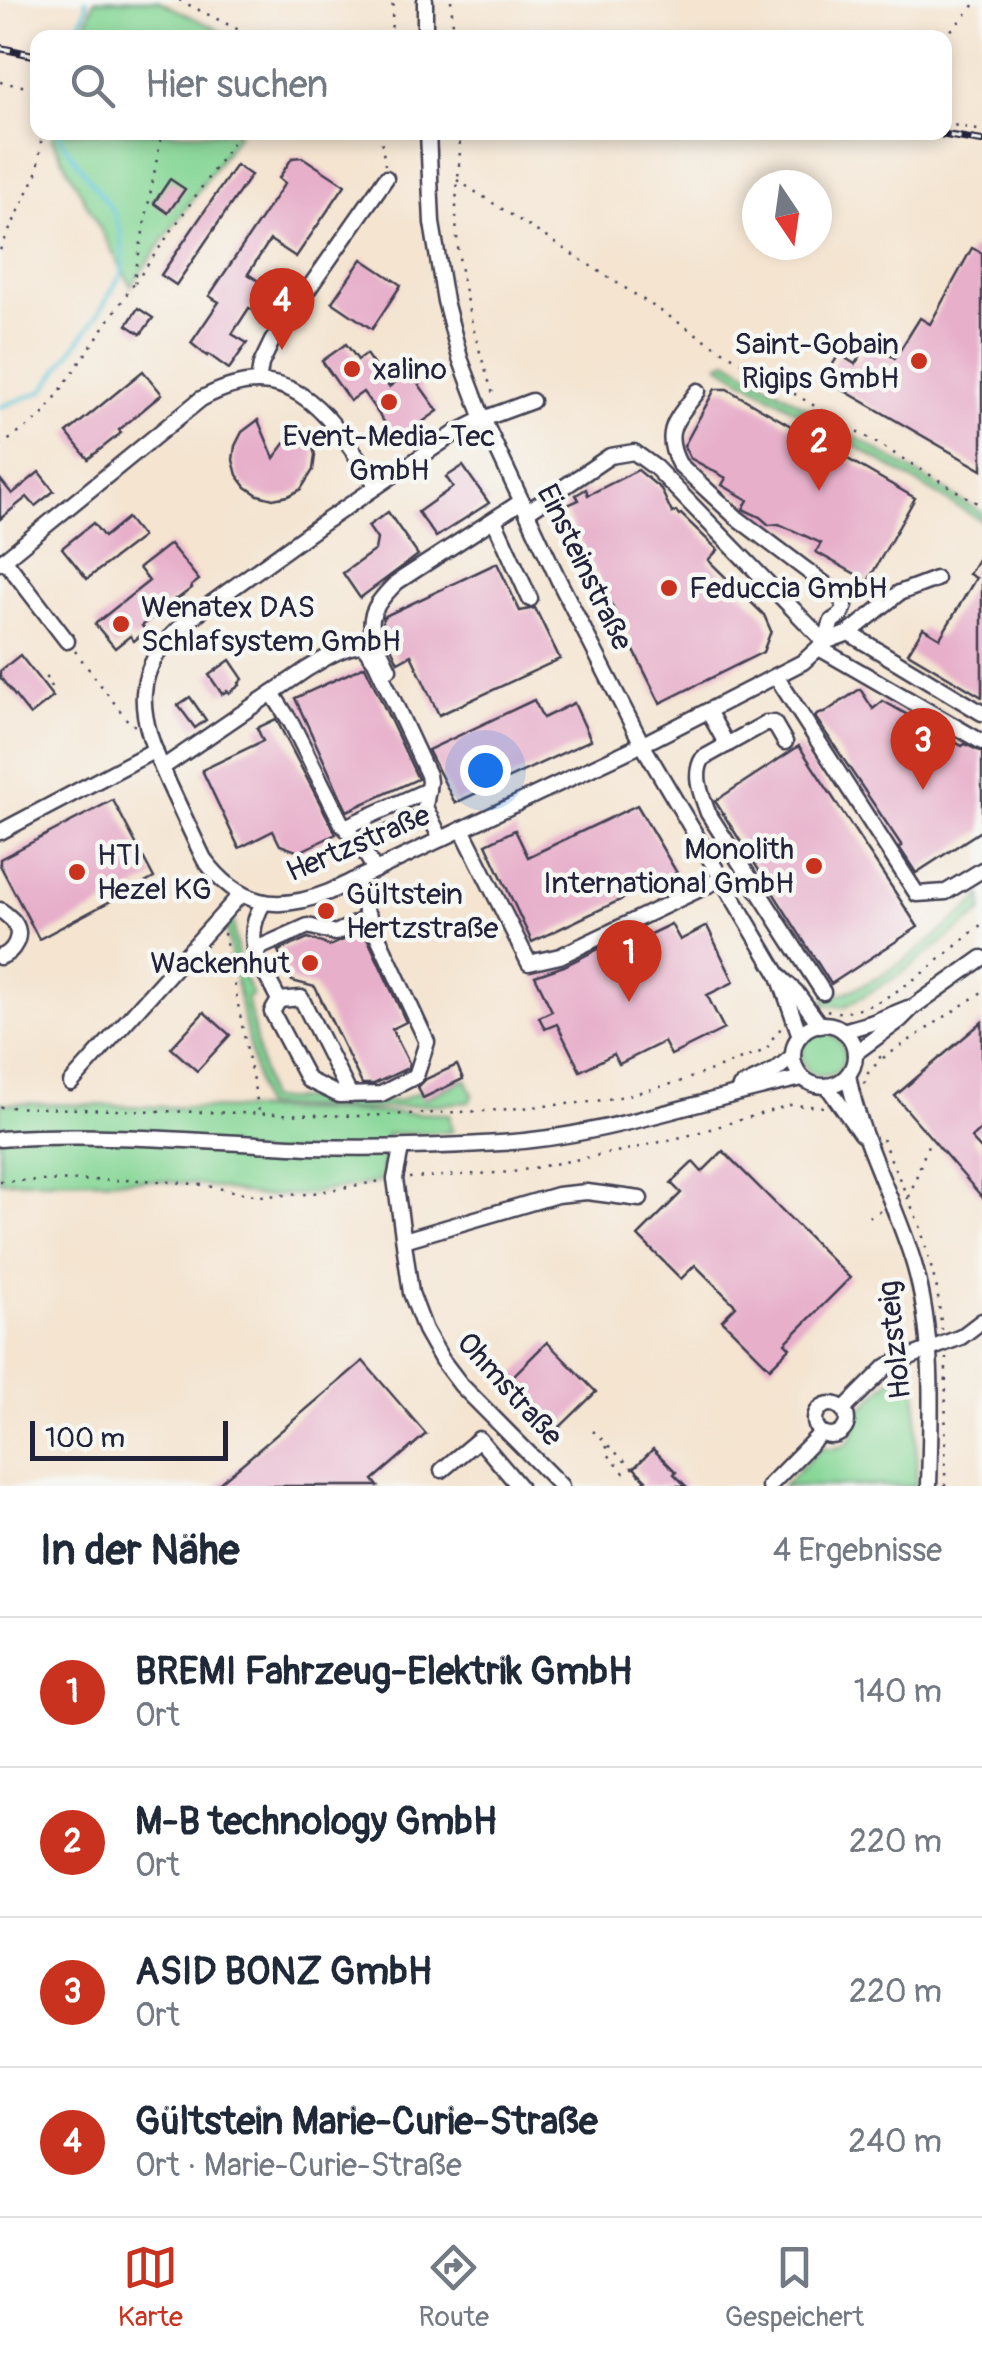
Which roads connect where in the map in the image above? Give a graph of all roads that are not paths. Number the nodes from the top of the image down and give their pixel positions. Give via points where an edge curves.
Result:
1 (425, 0) edge
2 (425, 30) edge
3 (428, 140) edge
4 (386, 178) road end
5 (258, 382) junction
6 (698, 391) dead end
7 (532, 401) dead end
8 (482, 419) junction
9 (376, 486) junction
10 (525, 506) junction
11 (494, 520) junction
12 (2, 561) edge
13 (936, 580) dead end
14 (530, 599) dead end
15 (850, 633) junction
16 (60, 642) road end
17 (822, 645) junction
18 (776, 676) junction
19 (272, 693) junction
20 (708, 711) junction
21 (982, 712) edge
22 (416, 730) dead end
23 (786, 742) dead end
24 (982, 742) edge
25 (642, 744) junction
26 (727, 744) junction
27 (155, 750) junction
28 (162, 768) junction
29 (428, 790) junction
30 (427, 814) junction
31 (345, 827) junction
32 (462, 829) junction
33 (0, 832) edge
34 (442, 838) junction
35 (361, 846) junction
36 (375, 870) junction
37 (982, 870) edge
38 (721, 879) junction
39 (352, 881) junction
40 (240, 895) junction
41 (264, 902) junction
42 (0, 910) edge
43 (369, 917) junction
44 (254, 950) junction
45 (0, 957) edge
46 (982, 958) edge
47 (779, 976) junction
48 (821, 998) road end
49 (278, 1000) junction
50 (913, 1006) junction
51 (820, 1024) junction
52 (843, 1030) junction
53 (800, 1036) junction
54 (855, 1053) junction
55 (793, 1056) junction
56 (848, 1075) junction
57 (803, 1078) junction
58 (71, 1083) dead end
59 (827, 1086) junction
60 (350, 1095) junction
61 (726, 1096) junction
62 (865, 1138) junction
63 (0, 1139) edge
64 (401, 1148) junction
65 (640, 1199) dead end
66 (404, 1240) junction
67 (982, 1322) edge
68 (928, 1349) junction
69 (843, 1410) junction
70 (821, 1433) junction
71 (442, 1470) dead end
72 (519, 1486) edge
73 (561, 1486) edge
74 (769, 1486) edge
75 (929, 1486) edge

1 - 2 street
3 - 8 street, Einsteinstraße via 445,301
4 - 5 street via 272,340
5 - 9 street via 318,406
5 - 12 street via 227,386 201,399
6 - 17 street via 672,425 674,454 737,518 838,593 845,606
7 - 8 street, Hertzstraße
8 - 9 street, Hertzstraße
8 - 10 street, Einsteinstraße
9 - 27 street, Hertzstraße via 171,635 146,679 143,705
10 - 11 street
10 - 17 street via 610,456 634,452
10 - 25 street, Einsteinstraße
11 - 14 street
11 - 22 street via 396,582 372,609 374,636
12 - 16 street via 56,627
13 - 15 street, Hertzstraße via 899,593
15 - 17 street, Hertzstraße
15 - 21 street
17 - 18 street, Hertzstraße
17 - 24 street
18 - 20 street, Hertzstraße
18 - 37 street via 917,894 946,892
19 - 28 street
19 - 29 street via 332,655 363,645 428,775
19 - 31 street
20 - 25 street, Hertzstraße
20 - 26 street
23 - 26 street via 774,723 766,723
25 - 32 street, Hertzstraße
25 - 38 street, Einsteinstraße
26 - 48 street via 698,766 708,813
27 - 28 street, Hertzstraße
27 - 33 street
28 - 40 street, Hertzstraße via 204,860
29 - 30 street
29 - 31 street
30 - 34 street
30 - 35 street
31 - 35 street
32 - 34 street, Hertzstraße
32 - 38 street via 530,963 560,956
34 - 36 street, Hertzstraße
35 - 36 street
36 - 39 street, Hertzstraße
38 - 47 street, Einsteinstraße
39 - 41 street, Hertzstraße via 308,900
39 - 43 street
40 - 41 street, Hertzstraße
40 - 58 street
41 - 44 street via 253,920
42 - 45 street via 18,933 10,953
43 - 44 street via 335,933 308,926
43 - 60 street via 428,1042 416,1076 381,1094
44 - 49 street
46 - 50 street
47 - 51 street, Einsteinstraße
47 - 53 street, Einsteinstraße
49 - 60 street via 301,998
49 - 60 street via 272,1012 308,1080
50 - 52 street
50 - 54 street
51 - 52 street
51 - 53 street
52 - 54 street
53 - 55 street
54 - 56 street
55 - 57 street
55 - 61 street
56 - 59 street
56 - 62 street, Holzsteig
57 - 59 street
57 - 61 street
59 - 62 street, Holzsteig
61 - 64 street via 594,1130
62 - 68 street, Holzsteig via 919,1282
63 - 64 street
64 - 66 street, Ohmstraße via 395,1179
65 - 66 street via 558,1195
66 - 73 street, Ohmstraße via 411,1292 442,1360
67 - 68 street
68 - 69 street via 887,1366
68 - 75 street, Holzsteig
69 - 70 street via 847,1422 840,1434
69 - 70 street via 832,1404 820,1409 815,1422
70 - 74 street
71 - 72 street via 479,1440

